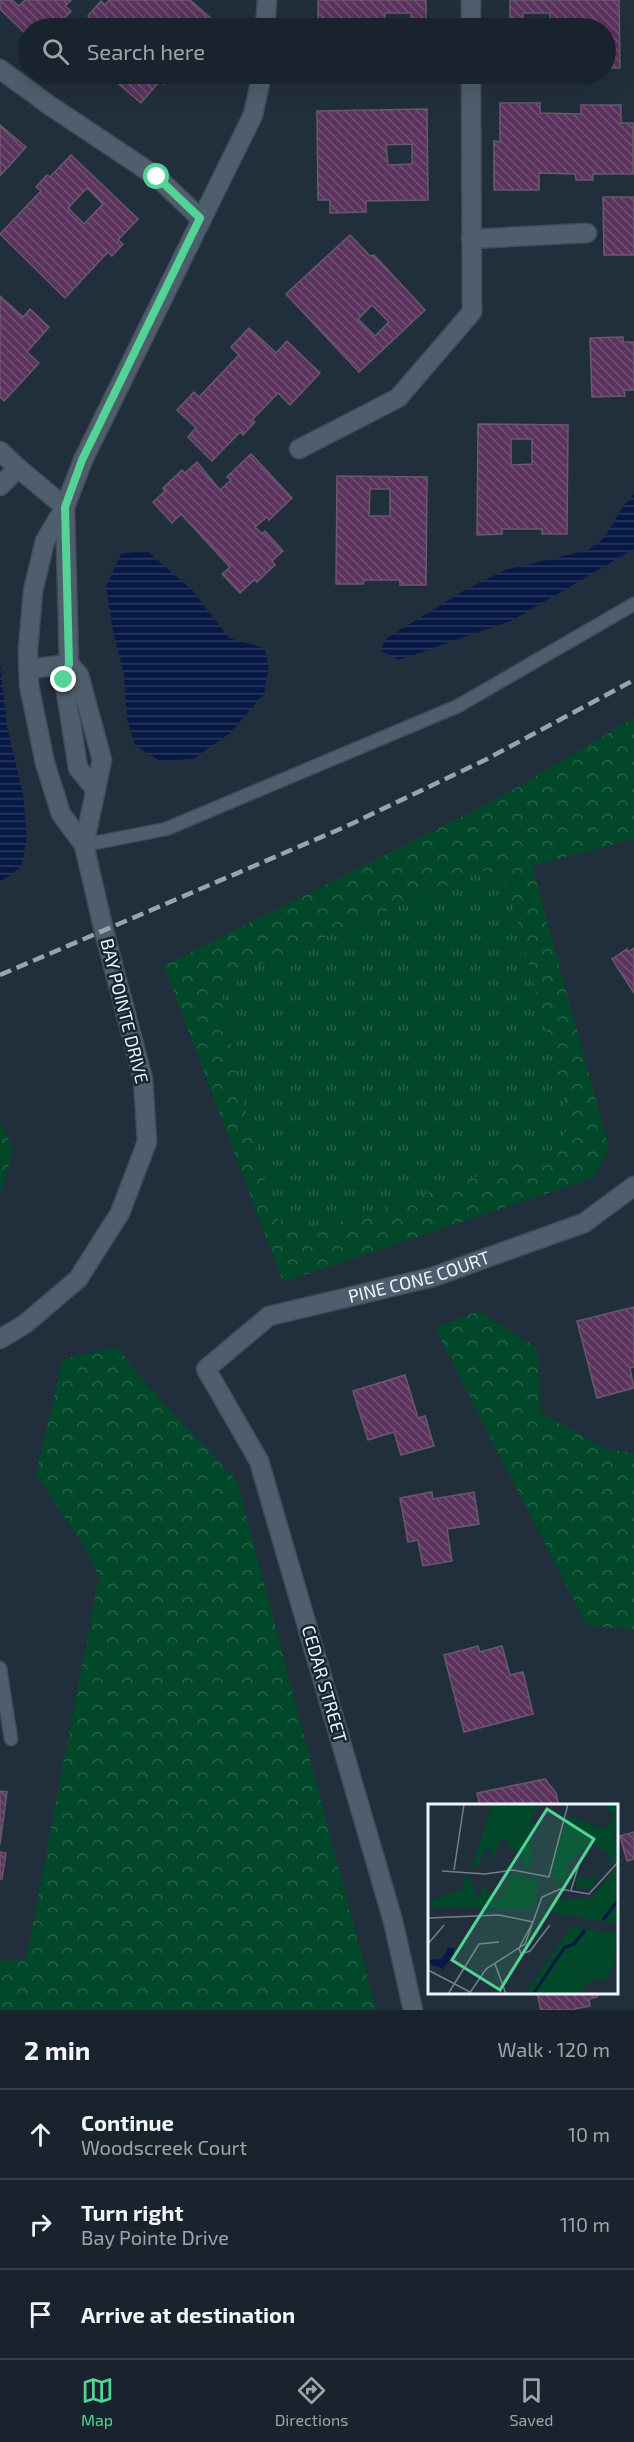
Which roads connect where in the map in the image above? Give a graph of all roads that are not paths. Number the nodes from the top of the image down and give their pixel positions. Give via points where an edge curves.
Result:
1 (267, 0) edge
2 (471, 0) edge
3 (266, 18) edge
4 (471, 18) edge
5 (0, 69) edge
6 (18, 81) edge
7 (22, 84) edge
8 (260, 84) edge
9 (471, 84) edge
10 (200, 218) junction
11 (587, 233) dead end
12 (471, 239) junction
13 (299, 448) dead end
14 (0, 451) edge
15 (18, 468) junction
16 (0, 486) edge
17 (65, 507) junction
18 (634, 604) edge
19 (69, 664) junction
20 (29, 669) junction
21 (96, 790) junction
22 (84, 845) junction
23 (634, 1186) edge
24 (0, 1339) edge
25 (206, 1369) joint
26 (0, 1668) edge
27 (11, 1739) dead end
28 (413, 2010) edge

1 - 3 street
2 - 4 street
5 - 6 street
7 - 10 street via 157,177
8 - 10 street, BAY POINTE DRIVE via 253,115
9 - 12 street
10 - 17 street, BAY POINTE DRIVE via 82,460
11 - 12 street
12 - 13 street via 472,312 398,398
14 - 15 street
15 - 16 street
15 - 17 street
17 - 19 street, BAY POINTE DRIVE
17 - 20 street, BAY POINTE DRIVE via 45,541 33,591
18 - 22 lane via 458,706 166,829
19 - 20 street
19 - 21 street, BAY POINTE DRIVE via 79,675 102,760
19 - 21 street, BAY POINTE DRIVE via 64,680 78,768
20 - 22 street, BAY POINTE DRIVE via 45,764 62,814
21 - 22 street, BAY POINTE DRIVE
22 - 24 street, BAY POINTE DRIVE via 143,1079 147,1142 120,1213 78,1279 26,1324
23 - 25 street, PINE CONE COURT via 584,1223 434,1277 269,1316
25 - 28 street, CEDAR STREET via 259,1461 393,1921
26 - 27 lane

